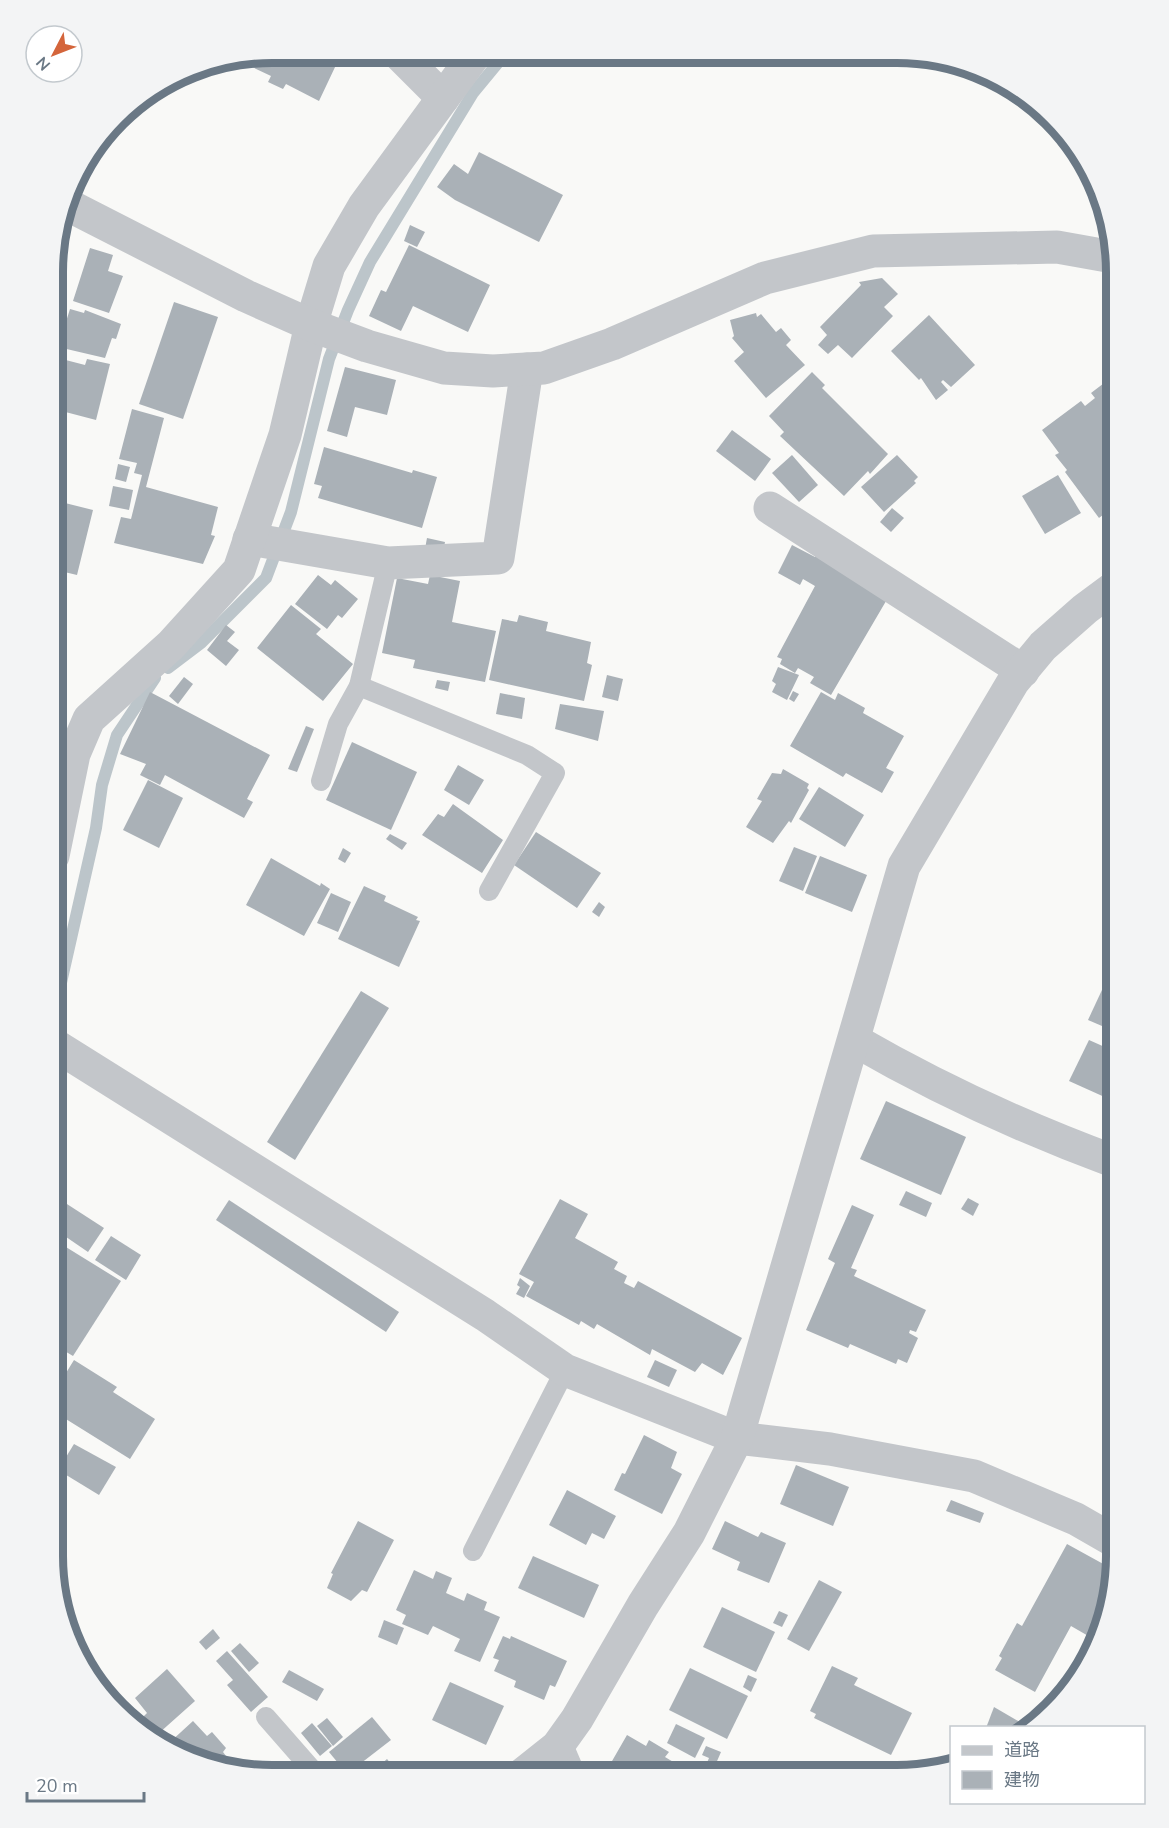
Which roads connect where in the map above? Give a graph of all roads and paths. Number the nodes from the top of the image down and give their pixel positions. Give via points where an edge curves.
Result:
1 (408, 63) edge
2 (469, 63) edge
3 (443, 98) junction
4 (73, 208) edge
5 (1105, 255) edge
6 (311, 325) junction
7 (527, 369) junction
8 (770, 508) dead end
9 (249, 539) junction
10 (388, 562) junction
11 (1106, 593) edge
12 (1023, 671) junction
13 (359, 686) junction
14 (321, 781) dead end
15 (63, 810) edge
16 (489, 891) dead end
17 (854, 1040) junction
18 (63, 1050) edge
19 (1106, 1154) edge
20 (565, 1370) junction
21 (738, 1438) junction
22 (1106, 1536) edge
23 (473, 1551) dead end
24 (266, 1718) dead end
25 (563, 1761) edge
26 (308, 1765) edge

1 - 3 street
2 - 3 street
3 - 6 street via 364,206 329,266
4 - 6 street
5 - 7 street via 1057,247 873,251 765,278 612,344 544,368
6 - 7 street via 444,368
6 - 9 street via 285,435
7 - 10 street via 498,558
8 - 12 street
9 - 10 street
9 - 15 street via 239,570 171,645 89,719 74,754
10 - 13 lane
11 - 12 street via 1043,646
12 - 17 street via 904,866
13 - 14 lane via 338,724
13 - 16 lane via 527,755 555,773
17 - 19 street via 981,1105
17 - 21 street
18 - 20 street via 485,1315
20 - 21 street
20 - 23 lane
21 - 22 street via 830,1449 974,1476 1076,1519
21 - 25 street via 690,1533 577,1719
24 - 26 lane

